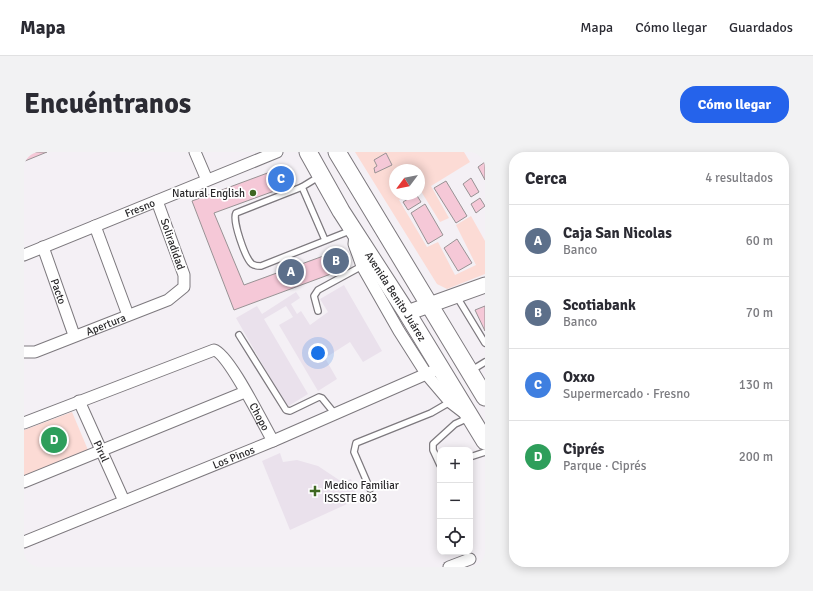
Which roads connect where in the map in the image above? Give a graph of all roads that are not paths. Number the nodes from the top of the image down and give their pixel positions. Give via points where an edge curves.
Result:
1 (195, 152) edge
2 (277, 152) edge
3 (308, 152) edge
4 (337, 152) edge
5 (321, 175) junction
6 (207, 180) junction
7 (302, 187) junction
8 (157, 201) junction
9 (95, 226) junction
10 (354, 230) junction
11 (325, 240) junction
12 (43, 247) junction
13 (24, 255) edge
14 (362, 266) junction
15 (485, 285) edge
16 (184, 288) joint
17 (457, 296) junction
18 (429, 305) junction
19 (318, 311) dead end
20 (407, 313) junction
21 (128, 315) junction
22 (74, 335) junction
23 (239, 335) dead end
24 (485, 343) edge
25 (24, 352) edge
26 (485, 362) edge
27 (470, 371) junction
28 (434, 372) junction
29 (245, 392) junction
30 (485, 397) edge
31 (79, 401) junction
32 (450, 402) junction
33 (335, 414) junction
34 (470, 417) junction
35 (24, 423) edge
36 (273, 441) junction
37 (485, 441) edge
38 (100, 450) junction
39 (485, 452) edge
40 (473, 456) edge
41 (437, 459) edge
42 (24, 482) edge
43 (370, 489) dead end
44 (124, 501) junction
45 (24, 542) edge
46 (470, 559) edge
47 (449, 567) edge

1 - 6 street
2 - 6 street, Fresno
3 - 5 main road, Avenida Benito Juárez
4 - 18 main road
5 - 7 lane
5 - 10 main road, Avenida Benito Juárez
6 - 8 street, Fresno
7 - 11 lane
7 - 11 lane via 236,212 234,221 246,255 251,263 261,266
8 - 9 street, Fresno
8 - 16 street, Soliradidad via 181,265
9 - 12 street, Fresno
9 - 21 street
10 - 11 lane
10 - 14 street via 354,244
10 - 20 main road, Avenida Benito Juárez
12 - 13 street, Fresno
12 - 22 street, Pacto
14 - 19 lane via 318,290 314,296
14 - 28 street via 399,331
15 - 17 main road
16 - 21 street, Apertura via 168,300
17 - 18 main road
17 - 24 lane
18 - 20 main road
18 - 27 main road
20 - 28 main road, Avenida Benito Juárez
21 - 22 street, Apertura
22 - 25 street, Apertura via 35,352
23 - 33 lane via 286,410 290,411 319,397
26 - 27 lane
27 - 30 main road
28 - 32 street
28 - 33 street, Los Pinos
28 - 34 main road, Avenida Benito Juárez
29 - 31 street, Chopo via 225,358 214,350
29 - 36 street, Chopo
29 - 38 street
31 - 35 street
31 - 38 street, Pirul
32 - 34 street
32 - 43 lane via 431,413 356,443 354,452
33 - 36 street, Los Pinos
34 - 37 main road, Avenida Benito Juárez
34 - 41 lane via 455,424 433,444
36 - 44 street, Los Pinos
38 - 42 street
38 - 44 street, Pirul
39 - 40 lane
44 - 45 street, Los Pinos
46 - 47 street

